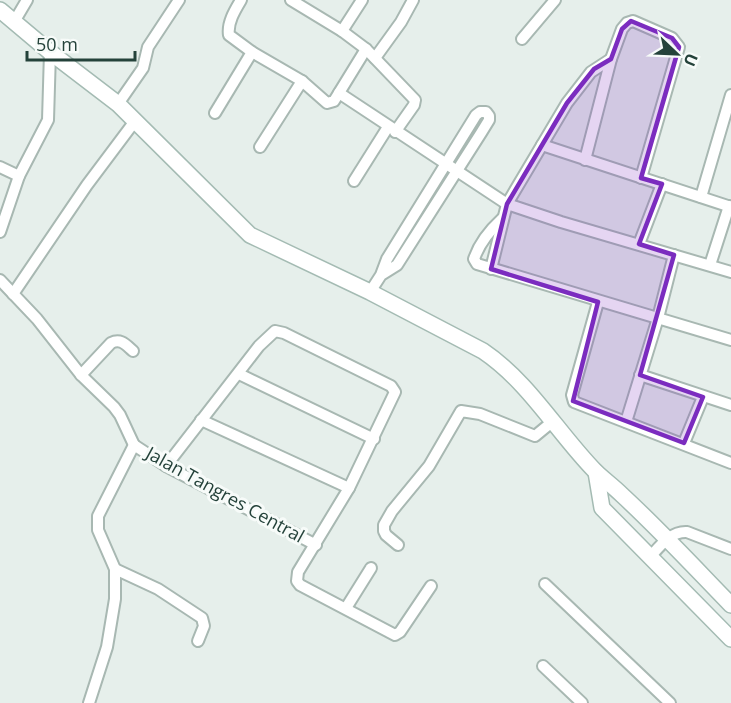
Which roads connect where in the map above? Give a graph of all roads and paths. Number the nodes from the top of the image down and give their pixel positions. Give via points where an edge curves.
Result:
1 (27, 0) edge
2 (179, 0) edge
3 (241, 0) edge
4 (291, 0) edge
5 (362, 0) edge
6 (413, 0) edge
7 (555, 0) edge
8 (0, 10) edge
9 (14, 22) junction
10 (342, 31) junction
11 (522, 39) dead end
12 (366, 49) junction
13 (50, 52) junction
14 (252, 52) junction
15 (375, 58) junction
16 (611, 59) junction
17 (302, 81) junction
18 (339, 93) junction
19 (731, 95) edge
20 (118, 105) junction
21 (215, 113) dead end
22 (135, 121) junction
23 (392, 130) junction
24 (542, 145) junction
25 (260, 147) dead end
26 (585, 160) junction
27 (446, 165) junction
28 (0, 167) edge
29 (457, 171) junction
30 (19, 176) junction
31 (641, 178) junction
32 (354, 181) dead end
33 (662, 184) junction
34 (701, 197) junction
35 (507, 204) junction
36 (730, 207) edge
37 (502, 219) junction
38 (0, 232) edge
39 (639, 244) junction
40 (674, 255) junction
41 (710, 265) junction
42 (491, 269) junction
43 (731, 272) edge
44 (381, 275) junction
45 (0, 280) edge
46 (370, 292) junction
47 (13, 294) junction
48 (598, 302) junction
49 (658, 318) junction
50 (731, 340) edge
51 (133, 351) dead end
52 (239, 374) junction
53 (81, 375) junction
54 (640, 375) junction
55 (703, 397) junction
56 (731, 405) edge
57 (201, 420) junction
58 (552, 422) junction
59 (626, 422) junction
60 (375, 439) junction
61 (684, 443) junction
62 (134, 445) junction
63 (731, 463) edge
64 (166, 466) junction
65 (596, 472) junction
66 (349, 488) junction
67 (667, 539) junction
68 (316, 545) junction
69 (398, 545) dead end
70 (731, 549) edge
71 (650, 557) junction
72 (689, 561) junction
73 (115, 568) junction
74 (370, 568) dead end
75 (673, 580) junction
76 (545, 584) dead end
77 (431, 586) dead end
78 (731, 605) edge
79 (346, 608) junction
80 (731, 639) edge
81 (198, 641) dead end
82 (543, 666) dead end
83 (89, 703) edge
84 (582, 703) edge
85 (670, 703) edge

1 - 9 street
2 - 20 street via 148,47 143,68
3 - 14 street via 228,33
4 - 10 street
5 - 10 street
6 - 15 street
7 - 11 street
8 - 9 street
9 - 13 street
10 - 12 street
12 - 15 street
12 - 18 street
13 - 20 street
13 - 30 street via 48,120
14 - 17 street
14 - 21 street
15 - 23 street via 415,100
16 - 24 street via 591,72
16 - 26 street
16 - 31 street via 622,29 631,21 672,38 679,47
17 - 18 street via 327,103 333,102
17 - 25 street
18 - 23 street
19 - 34 street
20 - 22 street
22 - 46 street via 250,235
22 - 47 street
23 - 27 street
23 - 32 street
24 - 26 street
24 - 35 street
26 - 31 street
27 - 29 street
27 - 29 street via 476,115 486,112 489,120
27 - 44 street
28 - 30 street
29 - 35 street
29 - 44 street via 397,265
30 - 38 street
31 - 33 street
33 - 34 street
33 - 39 street
34 - 36 street
35 - 37 street
35 - 39 street
36 - 41 street
37 - 42 street
37 - 42 street via 474,258 477,264
39 - 40 street
40 - 41 street
40 - 49 street
41 - 43 street
42 - 48 street
44 - 46 street
45 - 47 street
46 - 58 street via 483,351 532,396
47 - 53 street
48 - 49 street
48 - 59 street via 572,400
49 - 50 street
49 - 54 street
51 - 53 street via 123,342 115,341
52 - 57 street
52 - 60 street
52 - 60 street via 272,333 284,333 394,389 395,397
53 - 62 street via 120,415
54 - 55 street
54 - 59 street
55 - 56 street
55 - 61 street
57 - 64 street
57 - 66 street
58 - 65 street
58 - 69 street via 535,436 480,414 461,411 429,466 384,525 386,535
59 - 61 street
60 - 66 street
61 - 63 street
62 - 64 street, Jalan Tangres Central
62 - 73 street via 98,516 98,530
64 - 68 street, Jalan Tangres Central
65 - 67 street
65 - 71 street via 602,508
66 - 68 street
67 - 70 street via 687,532
67 - 71 street
67 - 72 street
68 - 79 street via 298,572 297,581
71 - 75 street
72 - 75 street
72 - 78 street
73 - 81 street via 158,589 202,618 204,626
73 - 83 street via 115,599 107,647
74 - 79 street
75 - 80 street
76 - 85 street
77 - 79 street via 397,635
82 - 84 street

